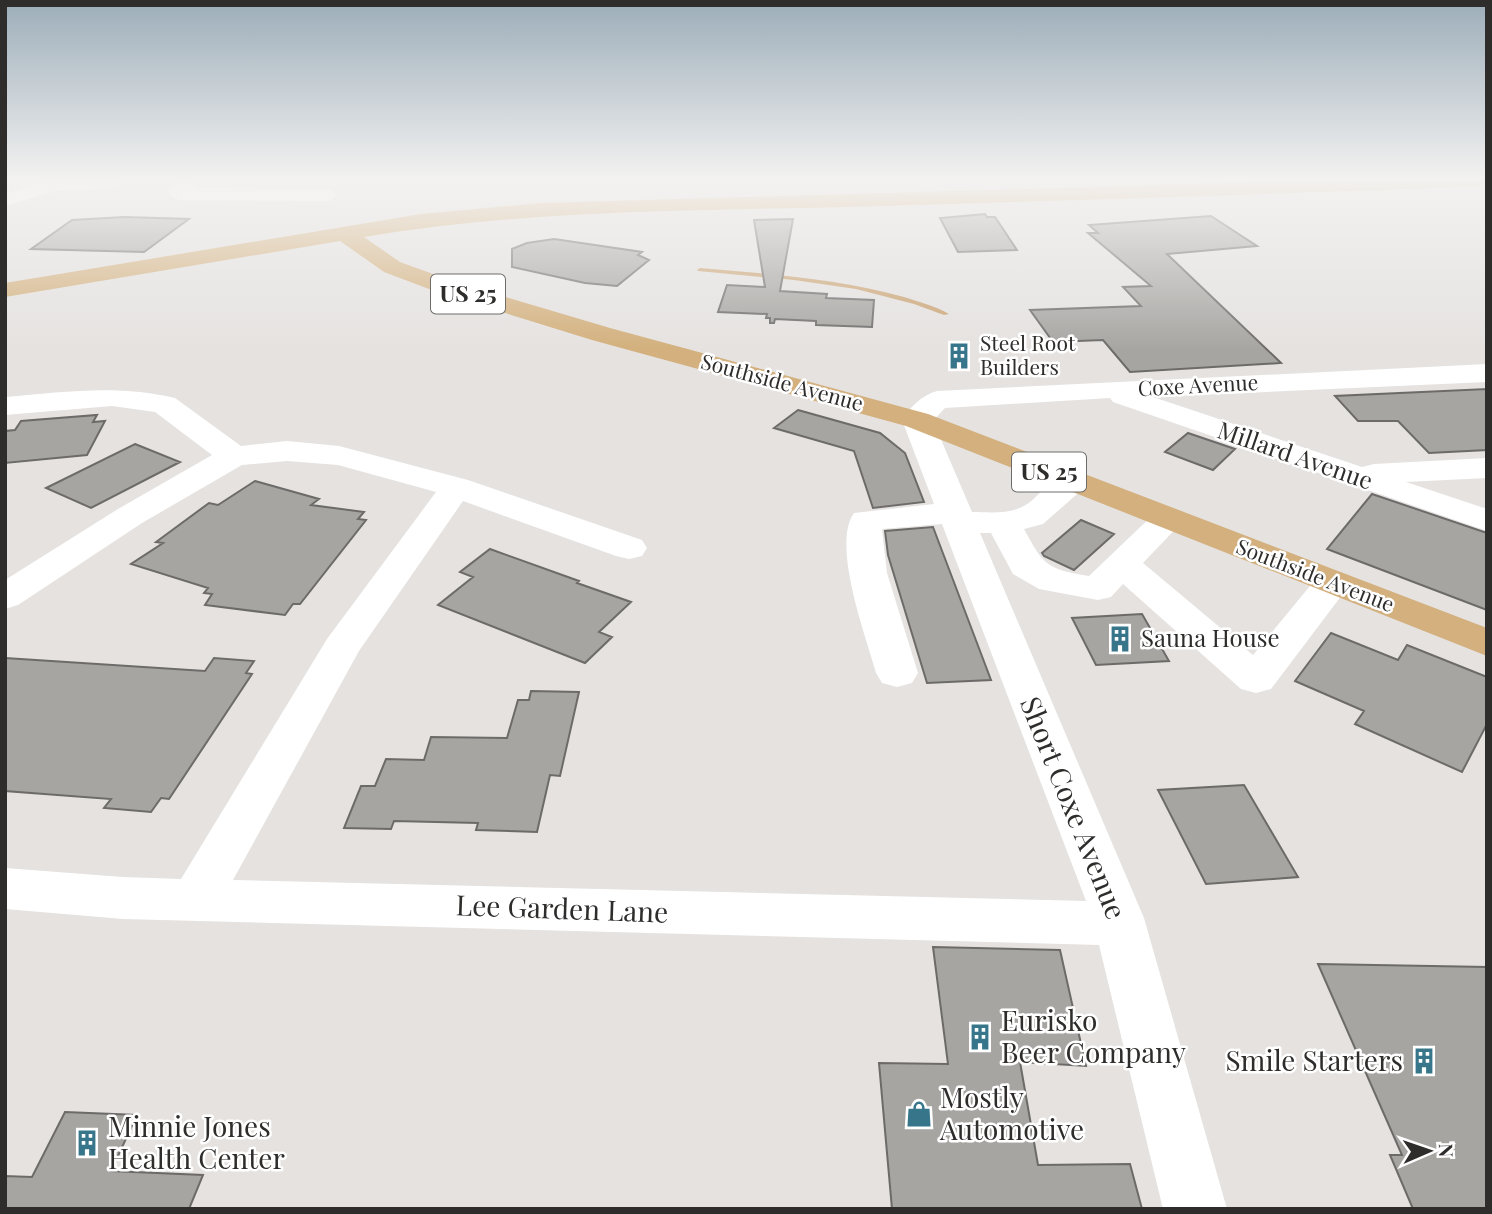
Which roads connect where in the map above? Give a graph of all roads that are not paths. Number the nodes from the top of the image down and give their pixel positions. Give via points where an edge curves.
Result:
1 (329, 237) edge
2 (349, 237) edge
3 (5, 290) edge
4 (1487, 373) edge
5 (1104, 390) junction
6 (5, 406) edge
7 (917, 419) junction
8 (234, 456) junction
9 (1487, 468) edge
10 (1352, 475) junction
11 (1072, 481) junction
12 (456, 487) junction
13 (1169, 519) junction
14 (972, 520) junction
15 (1487, 521) edge
16 (629, 548) dead end
17 (1122, 564) junction
18 (1332, 583) junction
19 (5, 597) edge
20 (1487, 643) edge
21 (897, 673) dead end
22 (5, 888) edge
23 (196, 899) junction
24 (1120, 924) junction
25 (1195, 1209) edge

1 - 3 main road
2 - 7 main road, Southside Avenue / US 25 via 392,267 446,287
4 - 5 street, Coxe Avenue
5 - 7 street, Coxe Avenue via 937,400
5 - 10 street, Millard Avenue
6 - 8 street via 112,397 164,404
7 - 11 main road, Southside Avenue / US 25
7 - 14 street, Short Coxe Avenue
8 - 12 street via 287,451 339,456
8 - 19 street
9 - 10 street
10 - 15 street, Millard Avenue
11 - 13 main road, Southside Avenue / US 25
11 - 14 street via 1031,517
12 - 16 street
12 - 23 street via 341,648
13 - 17 street
13 - 18 main road, Southside Avenue / US 25
14 - 17 street via 1026,566 1052,581 1098,589
14 - 21 street via 866,520 866,552
14 - 24 street, Short Coxe Avenue
17 - 18 street via 1256,679
18 - 20 main road, Southside Avenue / US 25
22 - 23 street, Lee Garden Lane
23 - 24 street, Lee Garden Lane
24 - 25 street, Short Coxe Avenue

